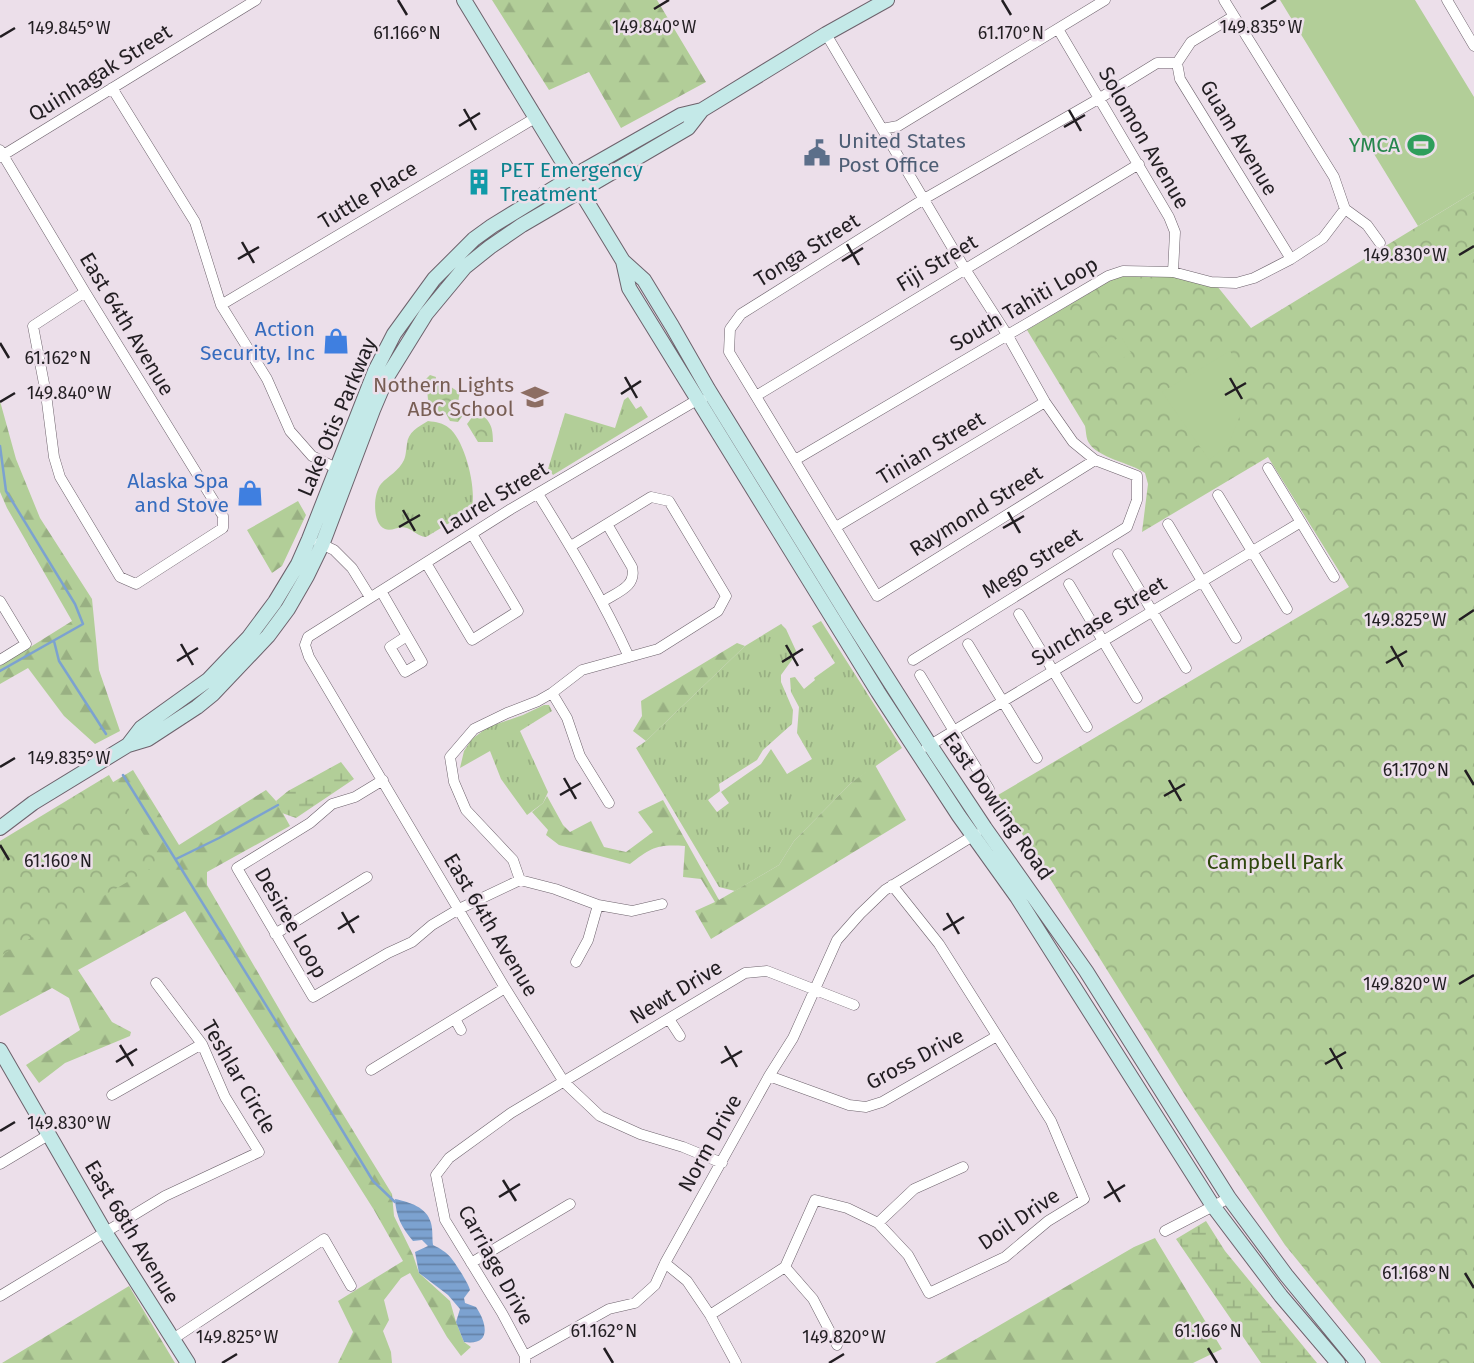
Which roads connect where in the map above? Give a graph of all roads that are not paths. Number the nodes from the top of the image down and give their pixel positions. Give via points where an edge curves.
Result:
1 (256, 0) edge
2 (464, 0) edge
3 (887, 0) edge
4 (1105, 0) edge
5 (1224, 0) edge
6 (1447, 0) edge
7 (1234, 16) junction
8 (1058, 29) junction
9 (1470, 30) edge
10 (827, 34) junction
11 (1474, 46) edge
12 (1177, 63) junction
13 (112, 88) junction
14 (1100, 98) junction
15 (702, 110) junction
16 (535, 118) junction
17 (882, 129) junction
18 (1, 154) edge
19 (1139, 164) junction
20 (572, 177) junction
21 (581, 191) junction
22 (924, 199) junction
23 (1345, 209) junction
24 (1380, 243) dead end
25 (1291, 259) junction
26 (623, 261) junction
27 (965, 269) junction
28 (1173, 272) junction
29 (85, 292) junction
30 (221, 305) junction
31 (1008, 336) junction
32 (756, 396) junction
33 (697, 400) junction
34 (1045, 402) junction
35 (795, 460) junction
36 (1096, 460) junction
37 (336, 468) junction
38 (1268, 468) dead end
39 (771, 491) junction
40 (538, 494) junction
41 (1218, 495) dead end
42 (337, 503) junction
43 (1301, 522) junction
44 (607, 524) junction
45 (1168, 524) dead end
46 (836, 527) junction
47 (472, 534) junction
48 (316, 542) junction
49 (571, 546) junction
50 (1252, 552) junction
51 (1118, 554) dead end
52 (426, 563) junction
53 (1334, 577) dead end
54 (1202, 582) junction
55 (1069, 584) dead end
56 (381, 591) junction
57 (877, 596) joint
58 (370, 597) junction
59 (0, 601) edge
60 (602, 602) junction
61 (1287, 609) dead end
62 (1152, 611) junction
63 (1019, 614) dead end
64 (314, 633) joint
65 (407, 636) dead end
66 (1236, 638) dead end
67 (1102, 642) junction
68 (968, 644) dead end
69 (629, 657) junction
70 (0, 660) edge
71 (913, 660) dead end
72 (1186, 668) dead end
73 (1053, 671) junction
74 (920, 675) dead end
75 (194, 691) junction
76 (552, 693) junction
77 (1137, 698) dead end
78 (1002, 702) junction
79 (167, 727) junction
80 (1087, 727) dead end
81 (954, 730) junction
82 (128, 745) junction
83 (923, 749) junction
84 (1037, 758) dead end
85 (383, 780) junction
86 (989, 789) dead end
87 (33, 803) junction
88 (609, 803) dead end
89 (0, 817) edge
90 (0, 828) edge
91 (979, 832) junction
92 (367, 877) dead end
93 (520, 880) junction
94 (892, 885) junction
95 (662, 904) dead end
96 (598, 905) junction
97 (459, 909) junction
98 (275, 934) junction
99 (576, 962) dead end
100 (156, 983) dead end
101 (505, 988) junction
102 (814, 989) junction
103 (854, 1005) dead end
104 (669, 1018) junction
105 (455, 1019) junction
106 (461, 1030) dead end
107 (680, 1036) dead end
108 (997, 1036) junction
109 (202, 1044) junction
110 (0, 1050) edge
111 (371, 1070) dead end
112 (769, 1076) junction
113 (564, 1082) junction
114 (112, 1095) dead end
115 (50, 1134) junction
116 (722, 1163) junction
117 (0, 1164) edge
118 (963, 1167) dead end
119 (1229, 1198) junction
120 (570, 1205) dead end
121 (1213, 1206) junction
122 (878, 1223) junction
123 (1165, 1231) dead end
124 (105, 1232) junction
125 (471, 1263) junction
126 (665, 1263) junction
127 (785, 1267) junction
128 (351, 1286) dead end
129 (0, 1296) edge
130 (710, 1315) junction
131 (173, 1339) junction
132 (837, 1345) dead end
133 (525, 1359) edge
134 (188, 1363) edge
135 (736, 1363) edge
136 (1338, 1363) edge
137 (1358, 1363) edge

1 - 13 street, Quinhagak Street
2 - 16 main road, East Dowling Road
3 - 10 main road, Lake Otis Parkway
4 - 8 street
5 - 7 street
6 - 9 street
7 - 12 street, Guam Avenue via 1191,42
7 - 23 street via 1334,177
8 - 14 street, Solomon Avenue
8 - 17 street via 898,126
9 - 11 street
10 - 15 main road, Lake Otis Parkway
10 - 17 street
12 - 14 street, Tonga Street via 1157,63
12 - 25 street, Guam Avenue via 1180,79
13 - 18 street, Quinhagak Street
13 - 30 street via 195,222
14 - 19 street, Solomon Avenue
14 - 22 street, Tonga Street
15 - 20 main road, Lake Otis Parkway via 681,115
15 - 21 main road, Lake Otis Parkway via 688,128
16 - 20 main road, East Dowling Road
16 - 30 street, Tuttle Place
17 - 22 street
18 - 29 street, East 64th Avenue
19 - 27 street, Fiji Street
19 - 28 street, Solomon Avenue via 1175,232
20 - 21 main road, East Dowling Road
20 - 37 main road, Lake Otis Parkway via 474,239 434,279 394,334 375,370
21 - 26 main road, East Dowling Road
21 - 42 main road, Lake Otis Parkway via 490,247 465,267 426,314 387,377
22 - 27 street
22 - 32 street, Tonga Street via 741,314 730,329 729,352
23 - 24 street via 1367,225
23 - 25 street, South Tahiti Loop via 1323,237
25 - 28 street, South Tahiti Loop via 1236,283
26 - 33 main road, East Dowling Road via 629,288
26 - 39 main road, East Dowling Road via 644,280
27 - 31 street
27 - 32 street, Fiji Street
28 - 31 street, South Tahiti Loop via 1123,271 1108,276
29 - 29 street, East 64th Avenue via 223,516 223,528 136,584 121,577 60,477 54,457 33,326
30 - 37 street via 267,379 290,431 312,456
31 - 34 street
31 - 35 street, South Tahiti Loop
32 - 35 street, Tonga Street
33 - 39 street via 713,407 756,479
33 - 40 street, Laurel Street
33 - 83 main road, East Dowling Road via 877,692
34 - 36 street via 1073,442
34 - 46 street, Tinian Street
35 - 46 street, Tonga Street
36 - 57 street, Raymond Street
36 - 71 street, Mego Street via 1137,476 1137,500 1127,527
37 - 42 main road via 340,471
37 - 48 main road, Lake Otis Parkway
38 - 43 street
39 - 83 main road, East Dowling Road
40 - 47 street, Laurel Street
40 - 49 street
41 - 50 street
42 - 48 main road, Lake Otis Parkway
43 - 50 street, Sunchase Street
43 - 53 street
44 - 49 street
44 - 60 street via 634,575 631,584
44 - 69 street via 651,497 669,501 726,596 718,611 658,649
45 - 54 street
46 - 57 street, Tonga Street
47 - 52 street, Laurel Street
47 - 52 street via 519,611 471,640
48 - 58 street via 334,550 352,568
48 - 75 main road, Lake Otis Parkway via 249,637
48 - 79 main road, Lake Otis Parkway via 307,576 268,636 212,694
49 - 60 street
50 - 54 street, Sunchase Street
50 - 61 street
51 - 62 street
52 - 56 street, Laurel Street
54 - 62 street, Sunchase Street
54 - 66 street
55 - 67 street
56 - 58 street, Laurel Street
56 - 65 street
58 - 64 street, Laurel Street
59 - 70 street via 26,644
60 - 69 street
62 - 67 street, Sunchase Street
62 - 72 street
63 - 73 street
64 - 85 street, East 64th Avenue via 305,645 309,657
67 - 73 street, Sunchase Street
67 - 77 street
68 - 78 street
69 - 76 street via 582,670
73 - 78 street, Sunchase Street
73 - 80 street
74 - 81 street
75 - 79 main road via 192,704
75 - 82 main road, Lake Otis Parkway via 141,728
76 - 88 street via 567,718 580,756
76 - 93 street via 474,729 445,756 466,810 513,860
78 - 81 street, Sunchase Street
78 - 84 street
79 - 82 main road, Lake Otis Parkway
81 - 83 street, Sunchase Street
81 - 86 street
82 - 87 main road, Lake Otis Parkway
83 - 91 main road, East Dowling Road
85 - 97 street, East 64th Avenue
85 - 98 street, Desiree Loop via 332,804 310,824 237,868
87 - 89 main road, Lake Otis Parkway
87 - 90 main road, Lake Otis Parkway
91 - 94 street, Norm Drive
91 - 119 main road, East Dowling Road via 1086,971
91 - 121 main road, East Dowling Road
92 - 98 street
93 - 96 street
93 - 97 street
94 - 102 street, Norm Drive via 836,940
94 - 108 street, Doil Drive via 939,944
95 - 96 street via 632,911
96 - 99 street
97 - 98 street, Desiree Loop via 412,942 313,997
97 - 101 street, East 64th Avenue
100 - 109 street, Teshlar Circle
101 - 105 street
101 - 113 street, East 64th Avenue
102 - 103 street, Newt Drive
102 - 104 street, Newt Drive via 766,971 745,973
102 - 112 street, Norm Drive via 793,1038
104 - 107 street
104 - 113 street, Newt Drive
105 - 106 street
105 - 111 street
108 - 112 street, Gross Drive via 866,1107
108 - 122 street, Doil Drive via 1051,1121 1084,1199 1048,1221 1005,1257 929,1293 908,1255
109 - 114 street
109 - 124 street, Teshlar Circle via 225,1097 259,1152 165,1196
110 - 115 main road, East 68th Avenue
112 - 116 street, Norm Drive
113 - 116 street, East 64th Avenue via 600,1116
113 - 125 street, Carriage Drive via 449,1157 436,1175 445,1220
115 - 117 street
115 - 124 main road, East 68th Avenue
116 - 126 street, Norm Drive
118 - 122 street via 914,1189
119 - 121 street
119 - 137 main road, East Dowling Road
120 - 125 street
121 - 123 street
121 - 136 main road, East Dowling Road
122 - 127 street, Doil Drive via 815,1200
124 - 129 street
124 - 131 main road, East 68th Avenue
125 - 133 street, Carriage Drive
126 - 130 street via 687,1281
126 - 133 street, Norm Drive via 655,1285 635,1303 609,1308
127 - 130 street
127 - 132 street via 813,1298
128 - 131 street via 324,1239
130 - 135 street
131 - 134 main road, East 68th Avenue

